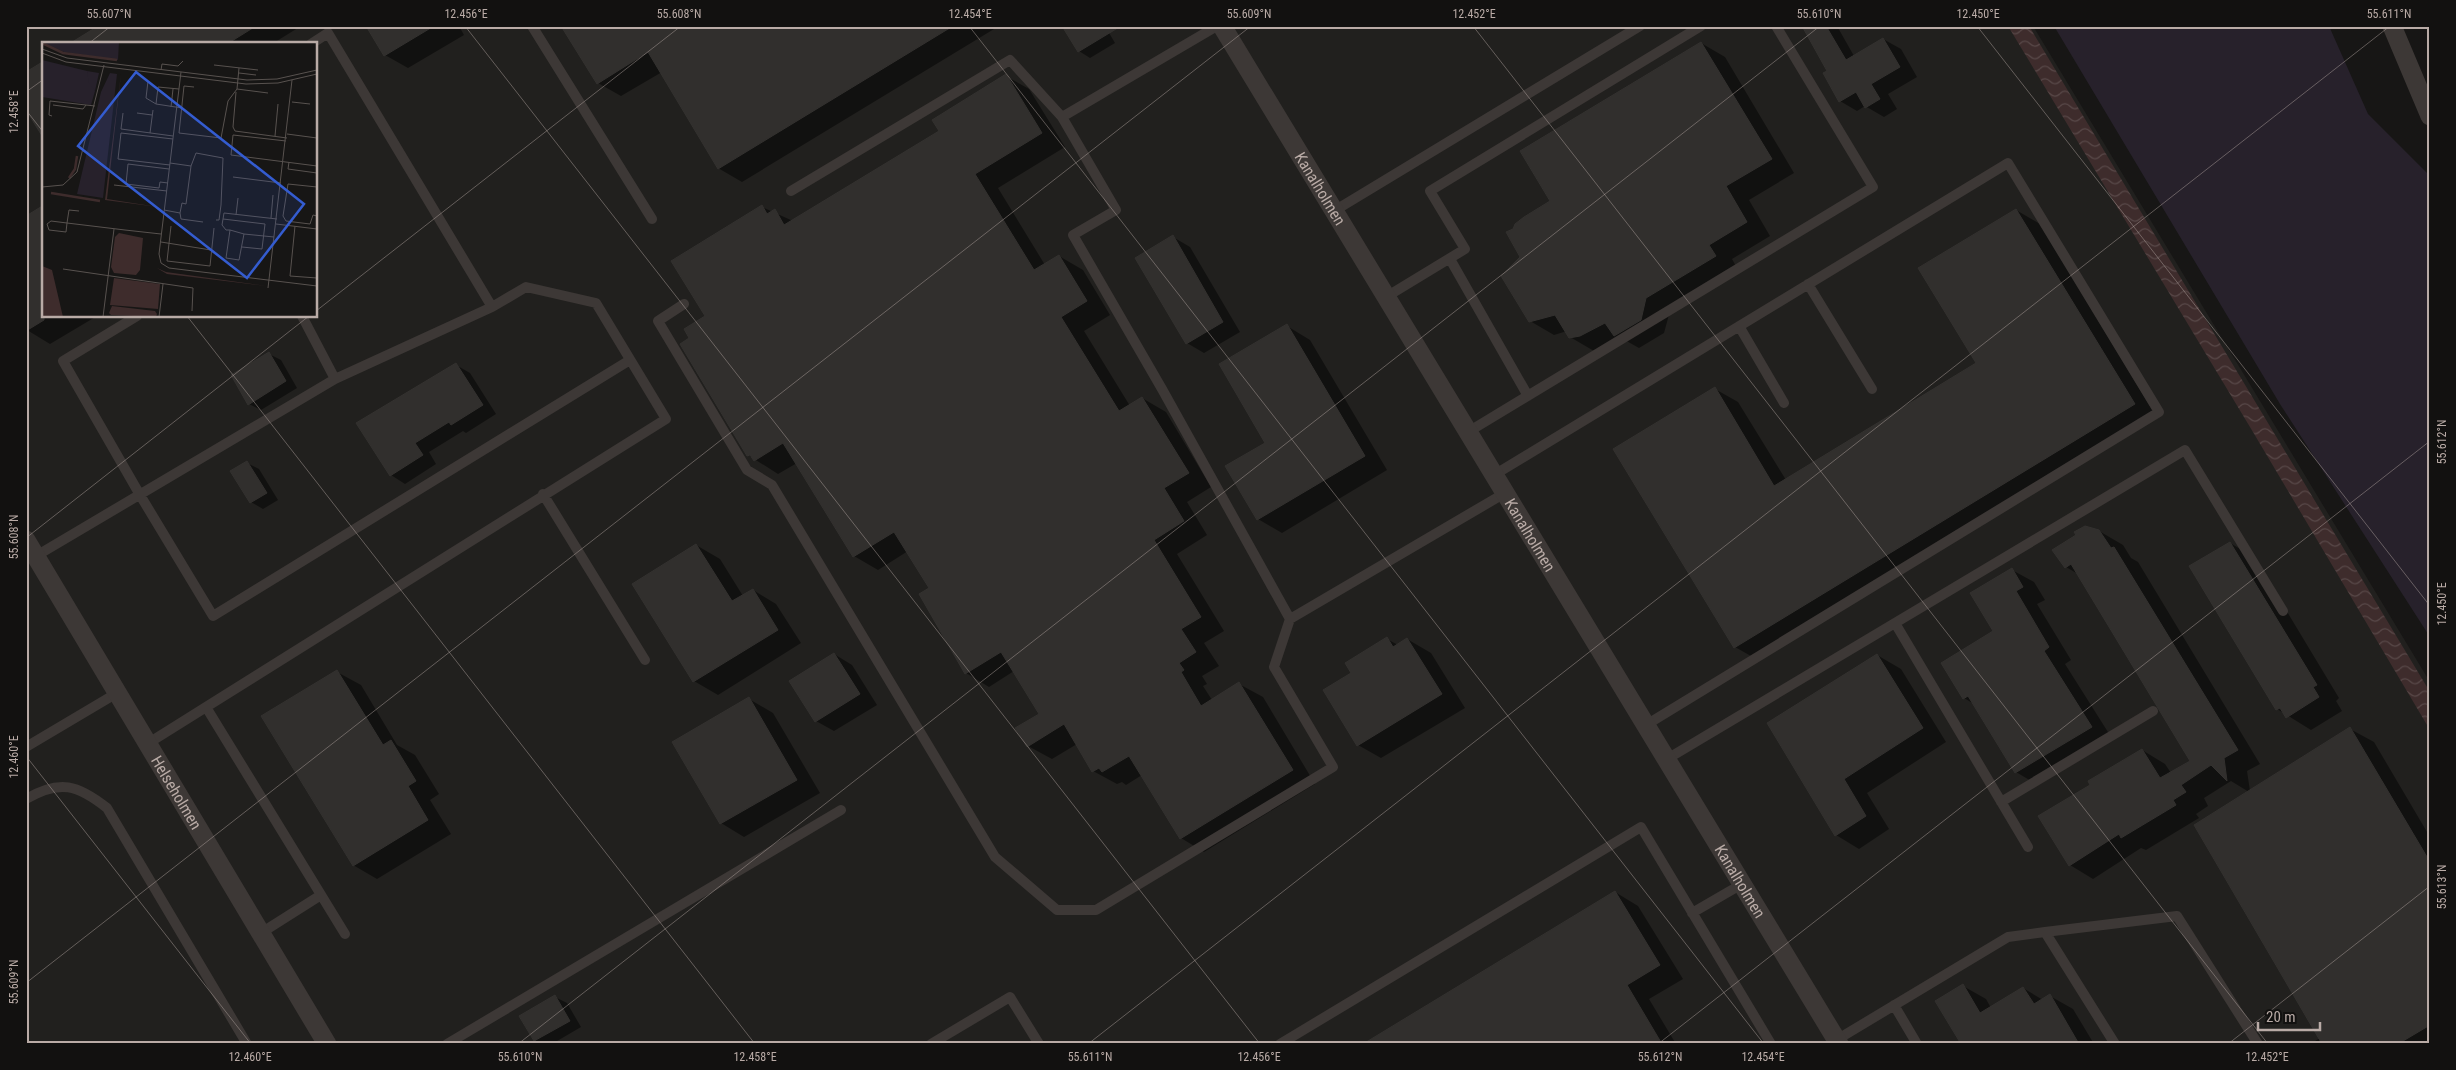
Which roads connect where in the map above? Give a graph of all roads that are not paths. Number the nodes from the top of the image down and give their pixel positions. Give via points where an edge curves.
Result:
1 (532, 26) edge
2 (1217, 26) edge
3 (1222, 26) edge
4 (1640, 26) edge
5 (1701, 26) edge
6 (1776, 26) edge
7 (2392, 26) edge
8 (314, 42) edge
9 (2430, 116) edge
10 (1062, 117) junction
11 (791, 191) dead end
12 (1334, 211) junction
13 (652, 219) dead end
14 (1450, 259) junction
15 (1808, 284) junction
16 (1386, 297) junction
17 (684, 304) dead end
18 (492, 307) junction
19 (134, 318) edge
20 (303, 318) edge
21 (1739, 326) junction
22 (630, 360) junction
23 (335, 379) junction
24 (1872, 389) dead end
25 (1528, 396) junction
26 (1784, 404) dead end
27 (1468, 432) junction
28 (1494, 475) junction
29 (1505, 493) junction
30 (543, 494) junction
31 (140, 495) junction
32 (31, 548) edge
33 (2283, 611) dead end
34 (1290, 619) junction
35 (1895, 623) junction
36 (646, 660) dead end
37 (117, 693) junction
38 (206, 707) junction
39 (2153, 711) dead end
40 (1646, 725) junction
41 (147, 744) junction
42 (26, 747) edge
43 (1667, 759) junction
44 (26, 799) edge
45 (2002, 802) junction
46 (841, 810) dead end
47 (2028, 847) dead end
48 (1742, 884) junction
49 (322, 895) junction
50 (1692, 913) junction
51 (2045, 932) junction
52 (260, 933) junction
53 (345, 934) dead end
54 (1894, 1005) junction
55 (1835, 1042) edge
56 (247, 1044) edge
57 (328, 1044) edge
58 (447, 1044) edge
59 (931, 1044) edge
60 (1039, 1044) edge
61 (1280, 1044) edge
62 (1771, 1044) edge
63 (1917, 1044) edge
64 (2115, 1044) edge
65 (2258, 1044) edge

1 - 13 lane
2 - 10 lane
3 - 12 street, Kanalholmen
4 - 12 lane
5 - 14 lane via 1430,191 1465,249
6 - 25 lane via 1873,187
7 - 9 street
8 - 18 lane via 328,34
10 - 11 lane via 1010,60
10 - 34 lane via 1116,210 1072,235
12 - 16 street, Kanalholmen
14 - 16 lane
14 - 25 lane
15 - 21 lane
15 - 24 lane
15 - 40 lane via 2008,163 2160,412
16 - 27 street, Kanalholmen
17 - 34 lane via 658,322 747,470 772,486 995,857 1057,910 1096,910 1333,767 1274,667
18 - 22 lane via 526,287 596,304
18 - 23 lane
19 - 31 lane via 63,361
20 - 23 lane
21 - 26 lane
21 - 28 lane
22 - 30 lane via 666,419
22 - 31 lane via 213,616
23 - 31 lane
25 - 27 lane
27 - 28 street, Kanalholmen
28 - 29 street, Kanalholmen
29 - 34 lane
29 - 40 street, Kanalholmen
30 - 36 lane
30 - 38 lane
31 - 32 lane
32 - 37 street, Helseholmen
33 - 35 lane via 2185,450
35 - 43 lane
35 - 45 lane
37 - 41 street, Helseholmen
37 - 42 lane
38 - 41 lane
38 - 49 lane
39 - 45 lane
40 - 43 street, Kanalholmen
41 - 52 street, Helseholmen
43 - 48 street, Kanalholmen
44 - 56 lane via 45,788 66,787 88,793 107,808
45 - 47 lane
46 - 58 lane
48 - 50 lane
48 - 55 street, Kanalholmen
49 - 52 lane
49 - 53 lane
50 - 61 lane via 1640,827
50 - 62 lane
51 - 54 lane via 2008,937
51 - 64 lane
51 - 65 lane via 2177,916
52 - 57 street, Helseholmen
54 - 55 lane
54 - 63 lane
59 - 60 lane via 1010,996

